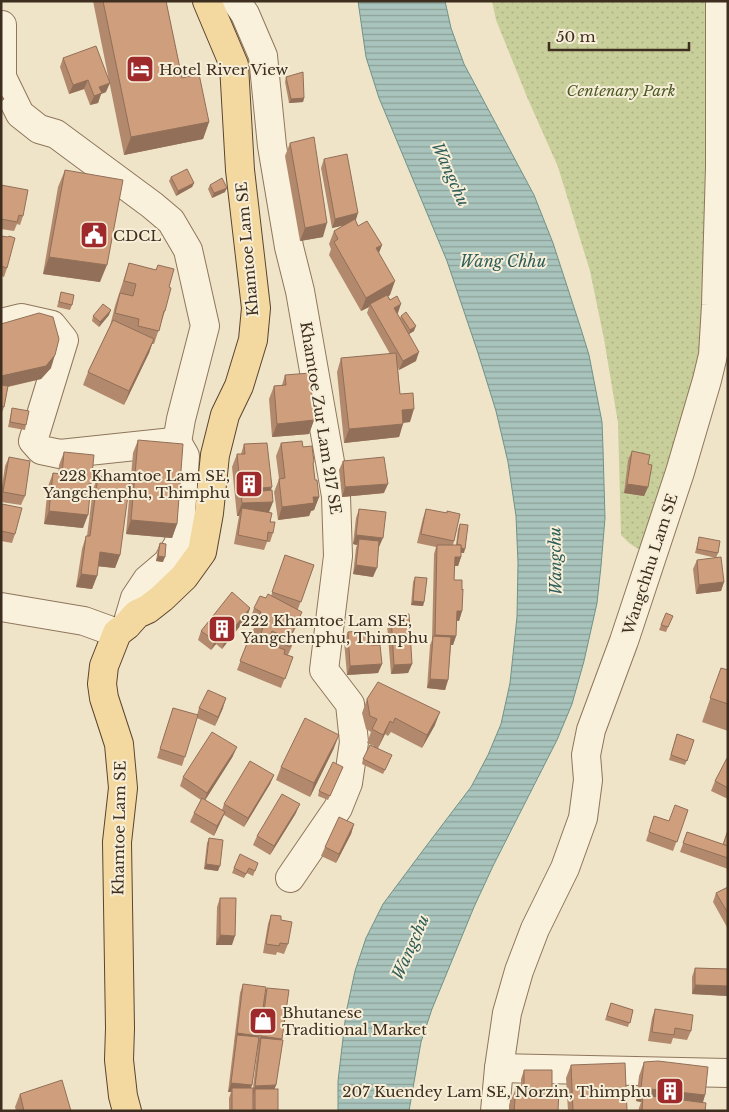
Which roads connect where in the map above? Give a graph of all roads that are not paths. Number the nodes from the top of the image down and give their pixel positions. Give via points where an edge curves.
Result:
1 (207, 1) edge
2 (236, 1) edge
3 (720, 1) edge
4 (1, 25) edge
5 (1, 323) edge
6 (177, 442) junction
7 (1, 607) edge
8 (122, 629) junction
9 (290, 878) dead end
10 (500, 1068) junction
11 (728, 1073) edge
12 (127, 1111) edge
13 (495, 1111) edge

1 - 8 main road, Khamtoe Lam SE via 234,65 240,170 256,308 254,340 239,386 224,415 215,455 202,552 184,577
2 - 9 street, Khamtoe Zur Lam 217 SE via 263,56 273,156 336,496 338,556 324,670 350,704 354,742 348,783 338,808
3 - 10 street, Wangchhu Lam SE via 716,304 707,380 624,641 591,730 586,755 588,780 583,818 565,868 535,929 519,971 508,1013
4 - 6 street via 2,77 20,114 39,129 56,134 152,205 171,221 188,250 205,326
5 - 6 street via 21,318 52,325 64,340 33,441 41,450 60,454
6 - 8 street via 185,456 179,543 167,563 147,580 135,598
7 - 8 street
8 - 12 main road, Khamtoe Lam SE via 104,666 102,684 119,744 123,788 117,842 119,1060
10 - 11 street
10 - 13 street, Wangchhu Lam SE

